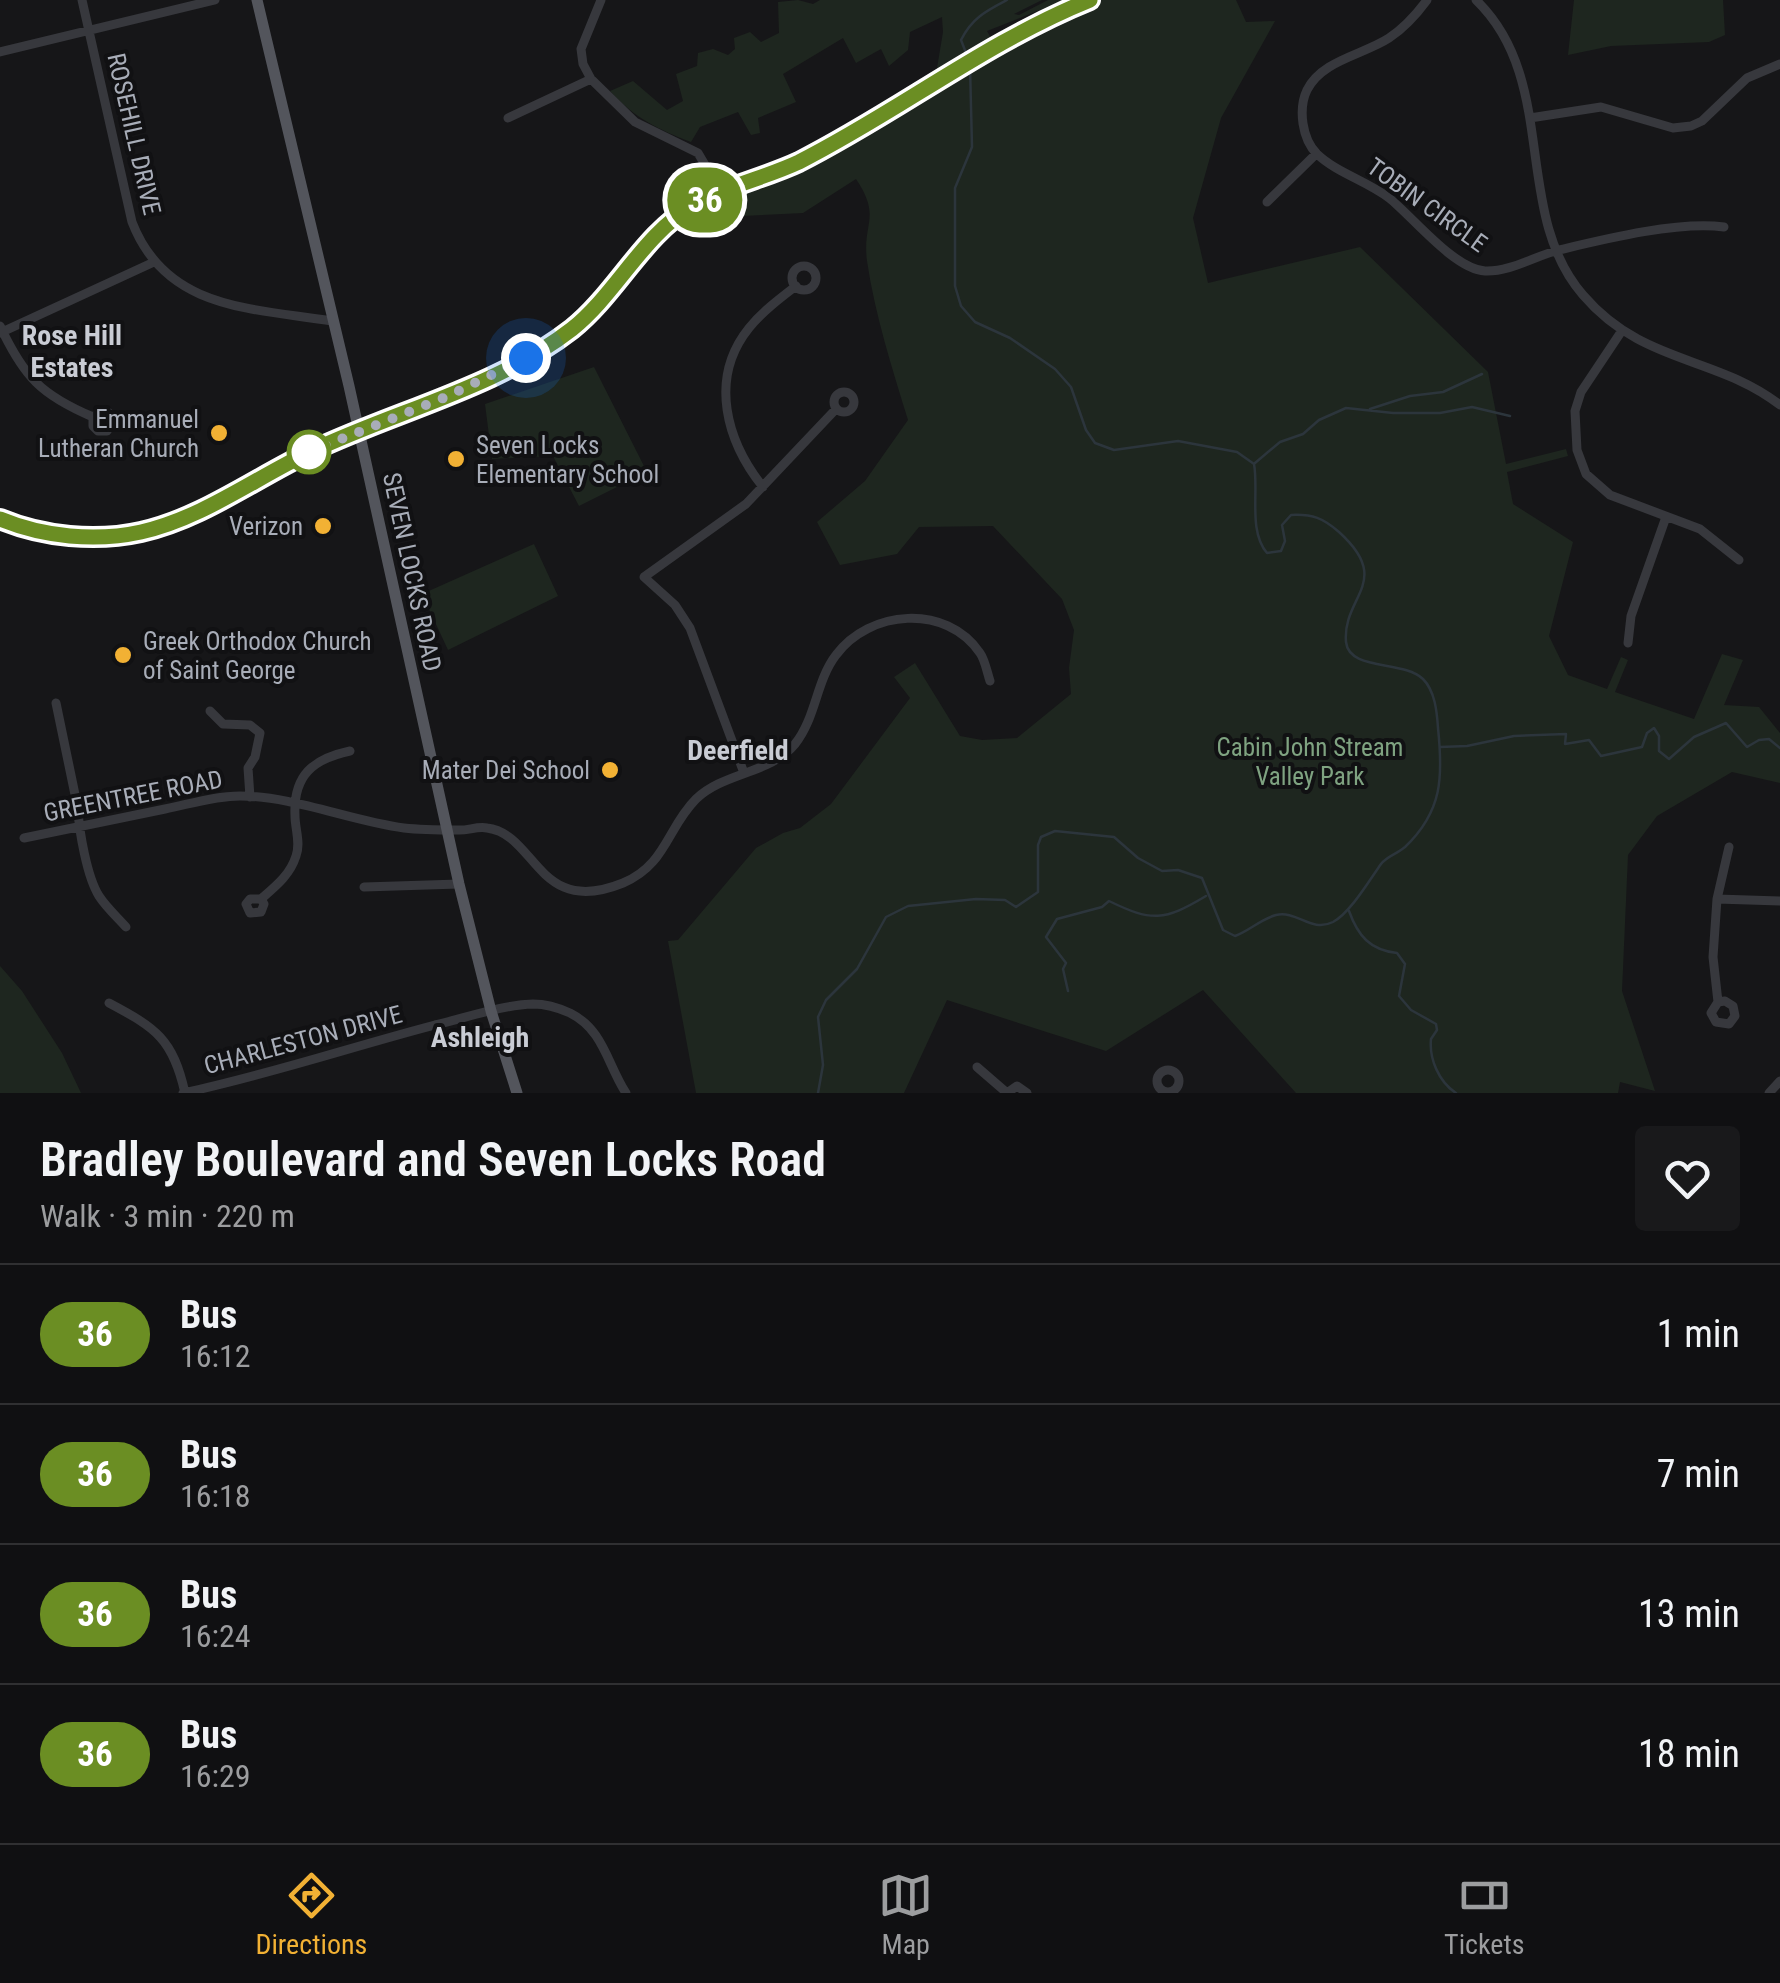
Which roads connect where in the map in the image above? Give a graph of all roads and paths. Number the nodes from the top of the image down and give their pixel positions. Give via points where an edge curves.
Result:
1 (82, 0) edge
2 (215, 0) edge
3 (257, 0) edge
4 (602, 0) edge
5 (1090, 0) edge
6 (1427, 0) edge
7 (1476, 0) edge
8 (89, 29) junction
9 (0, 52) edge
10 (1780, 64) edge
11 (591, 79) junction
12 (508, 118) dead end
13 (1530, 118) junction
14 (1316, 154) junction
15 (721, 192) junction
16 (1266, 202) dead end
17 (1724, 227) dead end
18 (1557, 250) junction
19 (154, 262) junction
20 (796, 286) dead end
21 (332, 322) junction
22 (1, 330) edge
23 (1621, 332) junction
24 (1780, 405) edge
25 (836, 409) dead end
26 (94, 417) dead end
27 (358, 430) junction
28 (763, 487) junction
29 (1666, 517) junction
30 (0, 518) edge
31 (1738, 560) dead end
32 (1628, 643) dead end
33 (990, 681) dead end
34 (56, 703) dead end
35 (210, 712) dead end
36 (350, 752) dead end
37 (744, 772) junction
38 (250, 797) junction
39 (295, 805) junction
40 (79, 827) junction
41 (446, 828) junction
42 (24, 838) dead end
43 (1729, 847) dead end
44 (459, 884) junction
45 (364, 886) dead end
46 (261, 898) dead end
47 (1717, 900) junction
48 (1780, 901) edge
49 (126, 927) dead end
50 (1718, 1002) dead end
51 (109, 1003) dead end
52 (491, 1011) junction
53 (977, 1067) dead end
54 (1780, 1081) edge
55 (184, 1093) edge
56 (517, 1093) edge
57 (630, 1093) edge
58 (1008, 1093) edge
59 (1027, 1093) edge
60 (1770, 1093) edge

1 - 8 street, ROSEHILL DRIVE
2 - 8 street
3 - 21 main road, SEVEN LOCKS ROAD
4 - 11 street via 581,49
5 - 15 main road via 1001,42 799,162
6 - 14 street via 1392,36 1320,71 1302,109
7 - 13 street via 1511,48
8 - 9 street
8 - 19 street, ROSEHILL DRIVE via 132,222
10 - 13 street via 1747,78 1691,126 1673,128 1602,107
11 - 12 street
11 - 15 street via 635,122 698,154
13 - 18 street
14 - 16 street
14 - 18 street, TOBIN CIRCLE via 1387,197 1475,269 1501,269
15 - 27 main road via 676,219 590,313 549,345 446,397
17 - 18 street, TOBIN CIRCLE via 1698,224
18 - 23 street via 1580,292
19 - 21 street, ROSEHILL DRIVE via 182,288 205,298
19 - 22 street
20 - 28 street via 746,331 726,386 731,436
21 - 27 main road, SEVEN LOCKS ROAD
22 - 26 street via 40,388
23 - 24 street via 1738,380
23 - 29 street via 1581,392 1576,450 1595,484
25 - 28 street
27 - 30 main road via 201,510 142,532 63,536
27 - 41 main road, SEVEN LOCKS ROAD
28 - 37 street via 644,578 690,628
29 - 31 street via 1700,529
29 - 32 street
33 - 37 street, GREENTREE ROAD via 979,651 957,632 906,617 876,624 836,655 797,742 772,762
34 - 40 street
35 - 38 street, GREENTREE ROAD via 222,724 258,729 261,739 248,766
36 - 39 street via 314,763
37 - 41 street, GREENTREE ROAD via 696,800 650,868 604,888 552,882 504,833
38 - 39 street, GREENTREE ROAD
38 - 40 street, GREENTREE ROAD
39 - 41 street, GREENTREE ROAD via 400,828
39 - 46 street via 295,860
40 - 42 street, GREENTREE ROAD
40 - 49 street via 98,894
41 - 44 main road, SEVEN LOCKS ROAD
43 - 47 street
44 - 45 street
44 - 52 main road, SEVEN LOCKS ROAD
47 - 48 street
47 - 50 street
51 - 55 street via 164,1038 180,1065
52 - 55 street, CHARLESTON DRIVE
52 - 56 main road, SEVEN LOCKS ROAD
52 - 57 street, CHARLESTON DRIVE via 534,1004 572,1014 601,1040
53 - 58 street
54 - 60 street
58 - 59 street via 1017,1086

